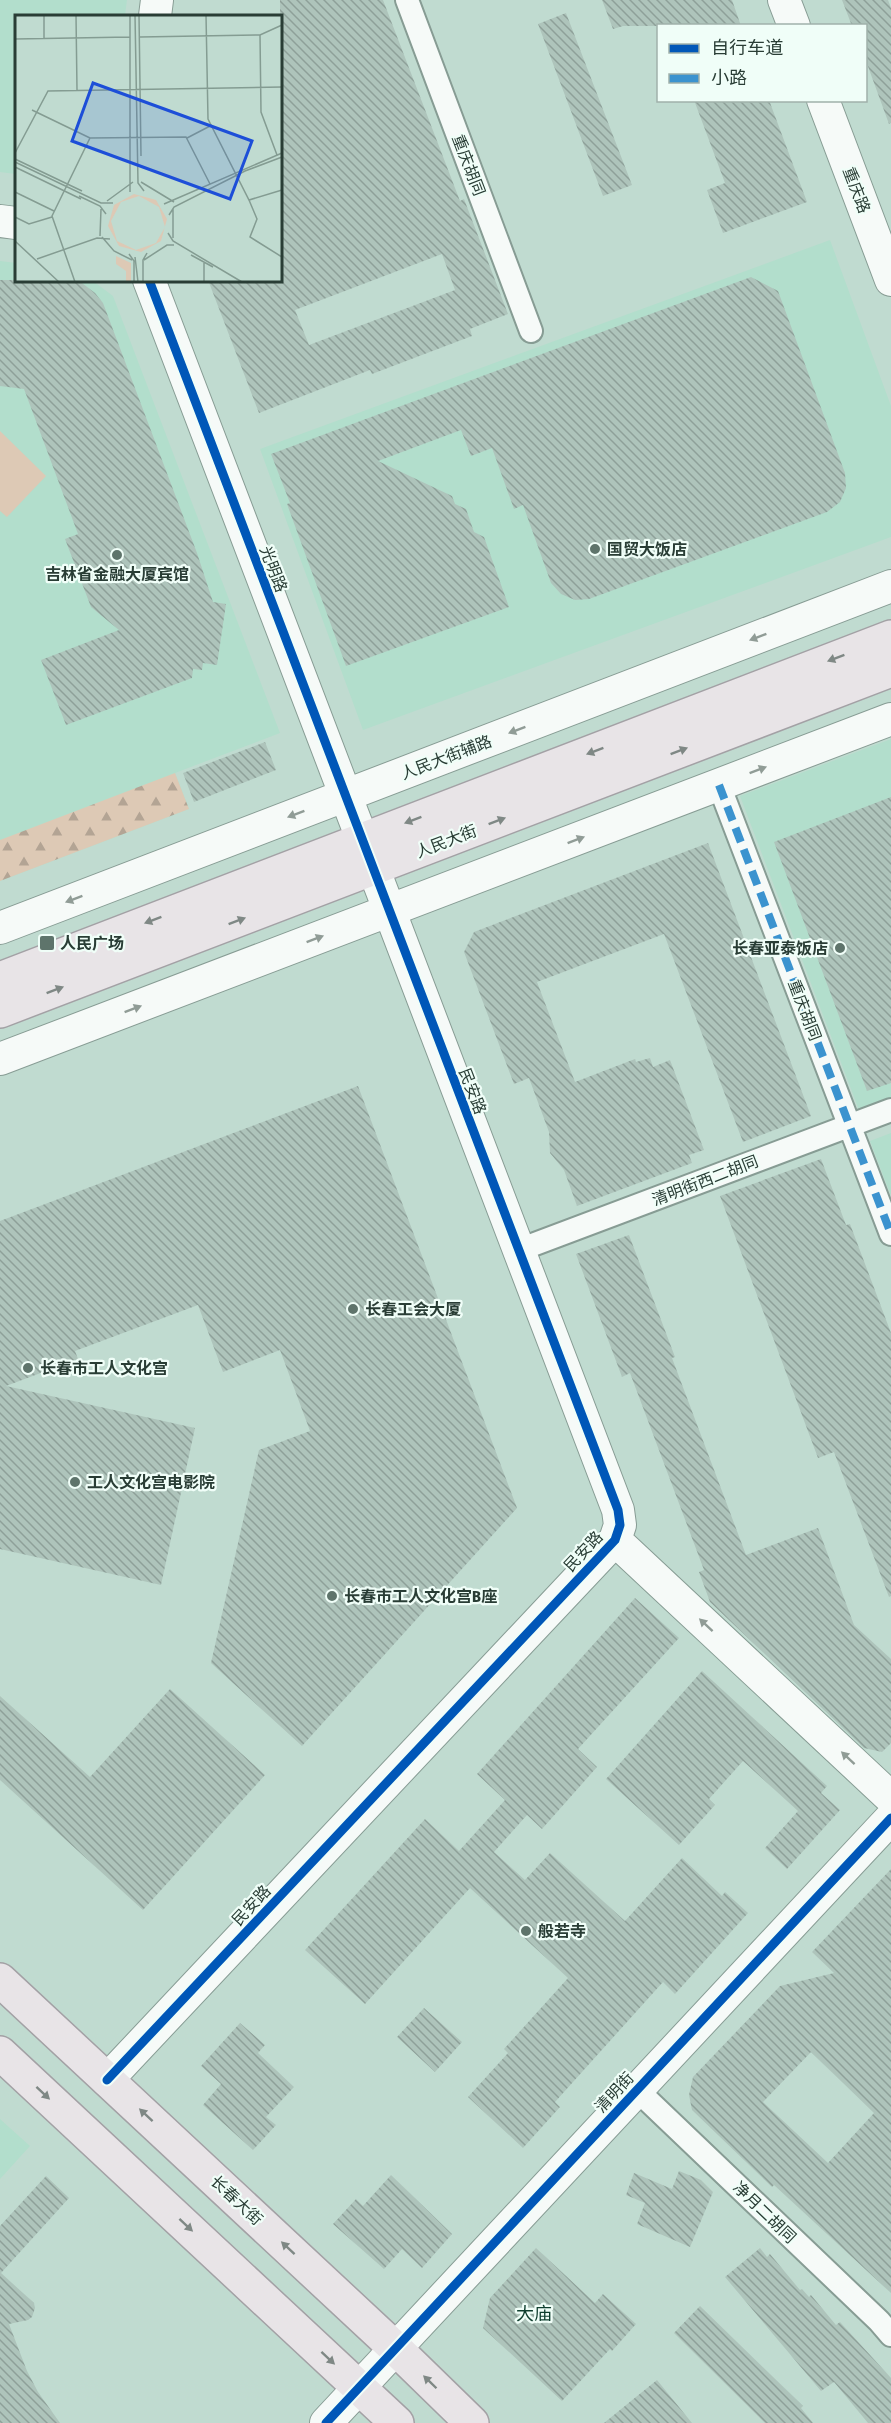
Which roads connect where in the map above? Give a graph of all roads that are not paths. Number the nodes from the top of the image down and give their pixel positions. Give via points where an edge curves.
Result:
1 (157, 0) edge
2 (407, 0) edge
3 (784, 0) edge
4 (156, 15) edge
5 (793, 24) edge
6 (824, 102) edge
7 (0, 221) edge
8 (15, 223) edge
9 (891, 280) edge
10 (150, 282) edge
11 (531, 331) dead end
12 (891, 586) edge
13 (891, 638) edge
14 (891, 670) edge
15 (891, 719) edge
16 (719, 785) junction
17 (344, 796) junction
18 (366, 855) junction
19 (388, 912) junction
20 (0, 928) edge
21 (0, 979) edge
22 (0, 1011) edge
23 (0, 1059) edge
24 (891, 1110) edge
25 (849, 1126) junction
26 (891, 1234) edge
27 (519, 1250) junction
28 (615, 1540) junction
29 (891, 1798) edge
30 (891, 1818) edge
31 (0, 1980) edge
32 (0, 2053) edge
33 (107, 2080) junction
34 (638, 2090) junction
35 (891, 2335) edge
36 (396, 2349) junction
37 (360, 2387) junction
38 (326, 2423) edge
39 (397, 2423) edge
40 (472, 2423) edge

1 - 4 street
2 - 11 street, 重庆胡同
3 - 5 street
6 - 9 street, 重庆路
7 - 8 street
10 - 17 street, 光明路
12 -> 17 street, 人民大街辅路
13 -> 18 main road, 人民大街
18 -> 14 main road, 人民大街
16 -> 15 street
19 -> 16 street
16 - 25 street, 重庆胡同
17 - 18 street, 光明路
17 -> 20 street, 人民大街辅路
18 - 19 street, 民安路
18 -> 21 main road, 人民大街
22 -> 18 main road, 人民大街
23 -> 19 street
19 - 27 street, 民安路
24 - 25 street, 清明街西二胡同
25 - 26 street, 重庆胡同
25 - 27 street, 清明街西二胡同
27 - 28 street, 民安路 via 618,1510 620,1525
29 -> 28 street, 民安路
28 - 33 street, 民安路
30 - 34 street, 清明街
31 - 33 main road, 长春大街
32 -> 37 main road
36 -> 33 main road, 长春大街
34 - 35 street, 净月二胡同
34 - 36 street, 清明街
36 - 37 street, 清明街
40 -> 36 main road, 长春大街
37 - 38 street, 清明街
37 - 39 main road

